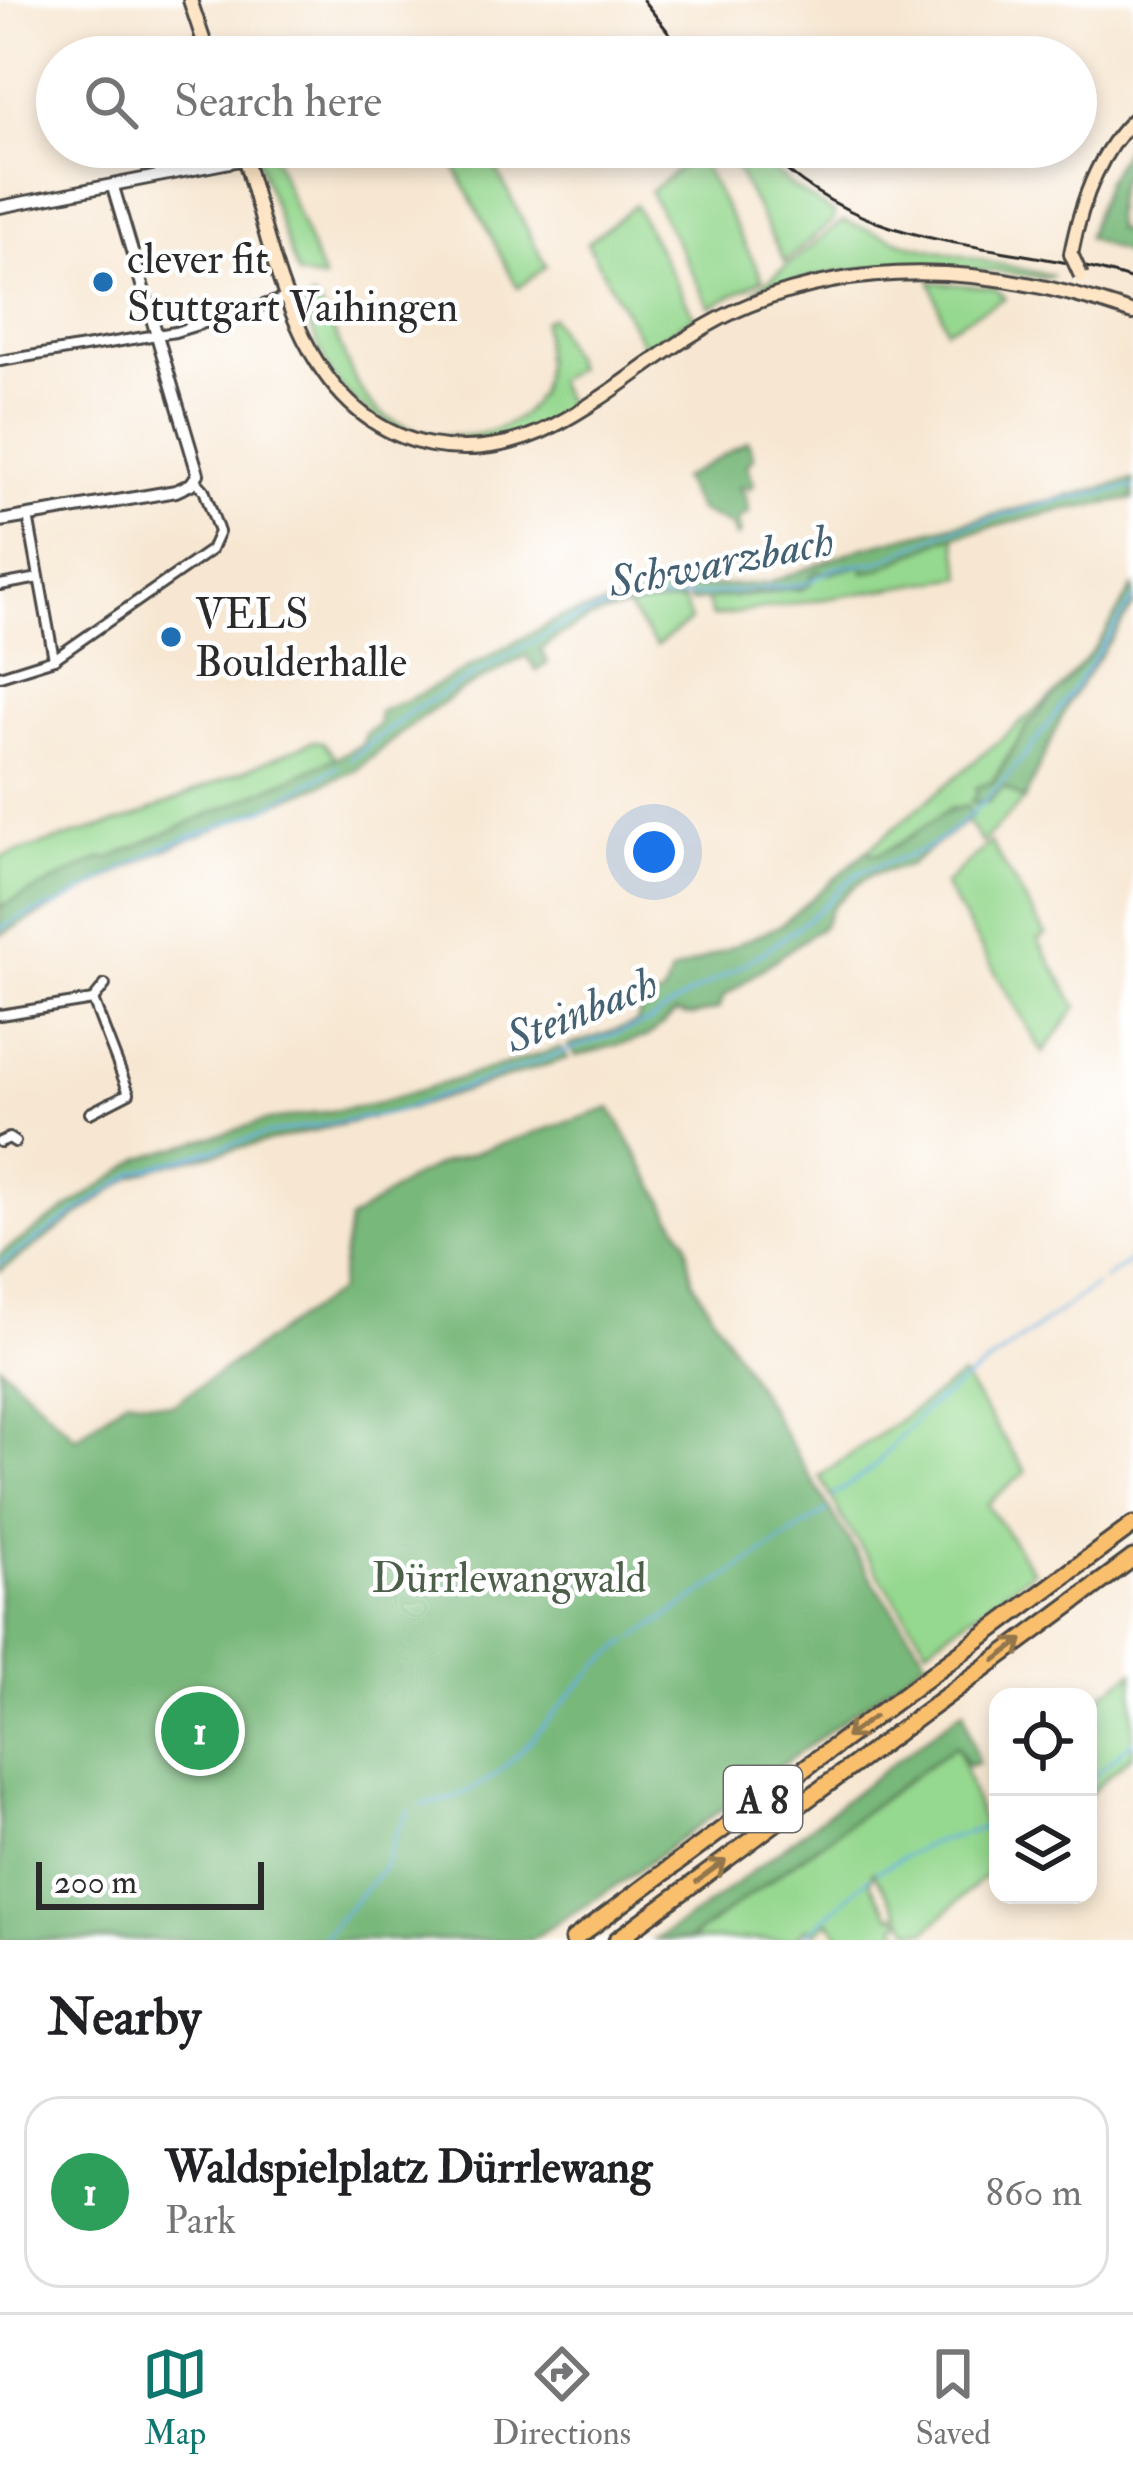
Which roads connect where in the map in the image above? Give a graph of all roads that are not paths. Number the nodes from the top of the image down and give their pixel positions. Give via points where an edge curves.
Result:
1 (190, 0) edge
2 (202, 36) edge
3 (1133, 120) edge
4 (186, 168) edge
5 (248, 168) edge
6 (113, 187) junction
7 (0, 207) edge
8 (1074, 275) junction
9 (1024, 283) junction
10 (1064, 291) junction
11 (288, 298) junction
12 (1104, 303) junction
13 (1133, 313) edge
14 (156, 335) junction
15 (0, 361) edge
16 (195, 480) junction
17 (28, 516) junction
18 (0, 521) edge
19 (39, 578) junction
20 (0, 584) edge
21 (54, 659) junction
22 (0, 676) edge
23 (105, 985) dead end
24 (93, 1000) junction
25 (0, 1015) edge
26 (90, 1113) dead end
27 (0, 1142) edge
28 (15, 1142) dead end
29 (1133, 1525) edge
30 (1133, 1558) edge
31 (573, 1940) edge
32 (617, 1940) edge

1 - 2 main road
3 - 8 main road, bridge via 1098,169 1082,209
4 - 6 street
5 - 11 main road
6 - 7 street
6 - 14 street
8 - 10 main road
8 - 12 main road
9 - 10 main road
9 - 11 main road via 900,272 796,290 704,327 538,434 461,448 409,439 340,396
9 - 12 main road
10 - 12 main road
11 - 14 street
12 - 13 main road
14 - 15 street
14 - 16 street via 194,452
16 - 17 street via 176,491
16 - 21 street via 217,544
17 - 18 street
17 - 19 street
19 - 20 street
19 - 21 street
21 - 22 street
23 - 24 street
24 - 25 street
24 - 26 street via 129,1093
27 - 28 street
29 -> 31 highway, A 8
32 -> 30 highway, A 8

